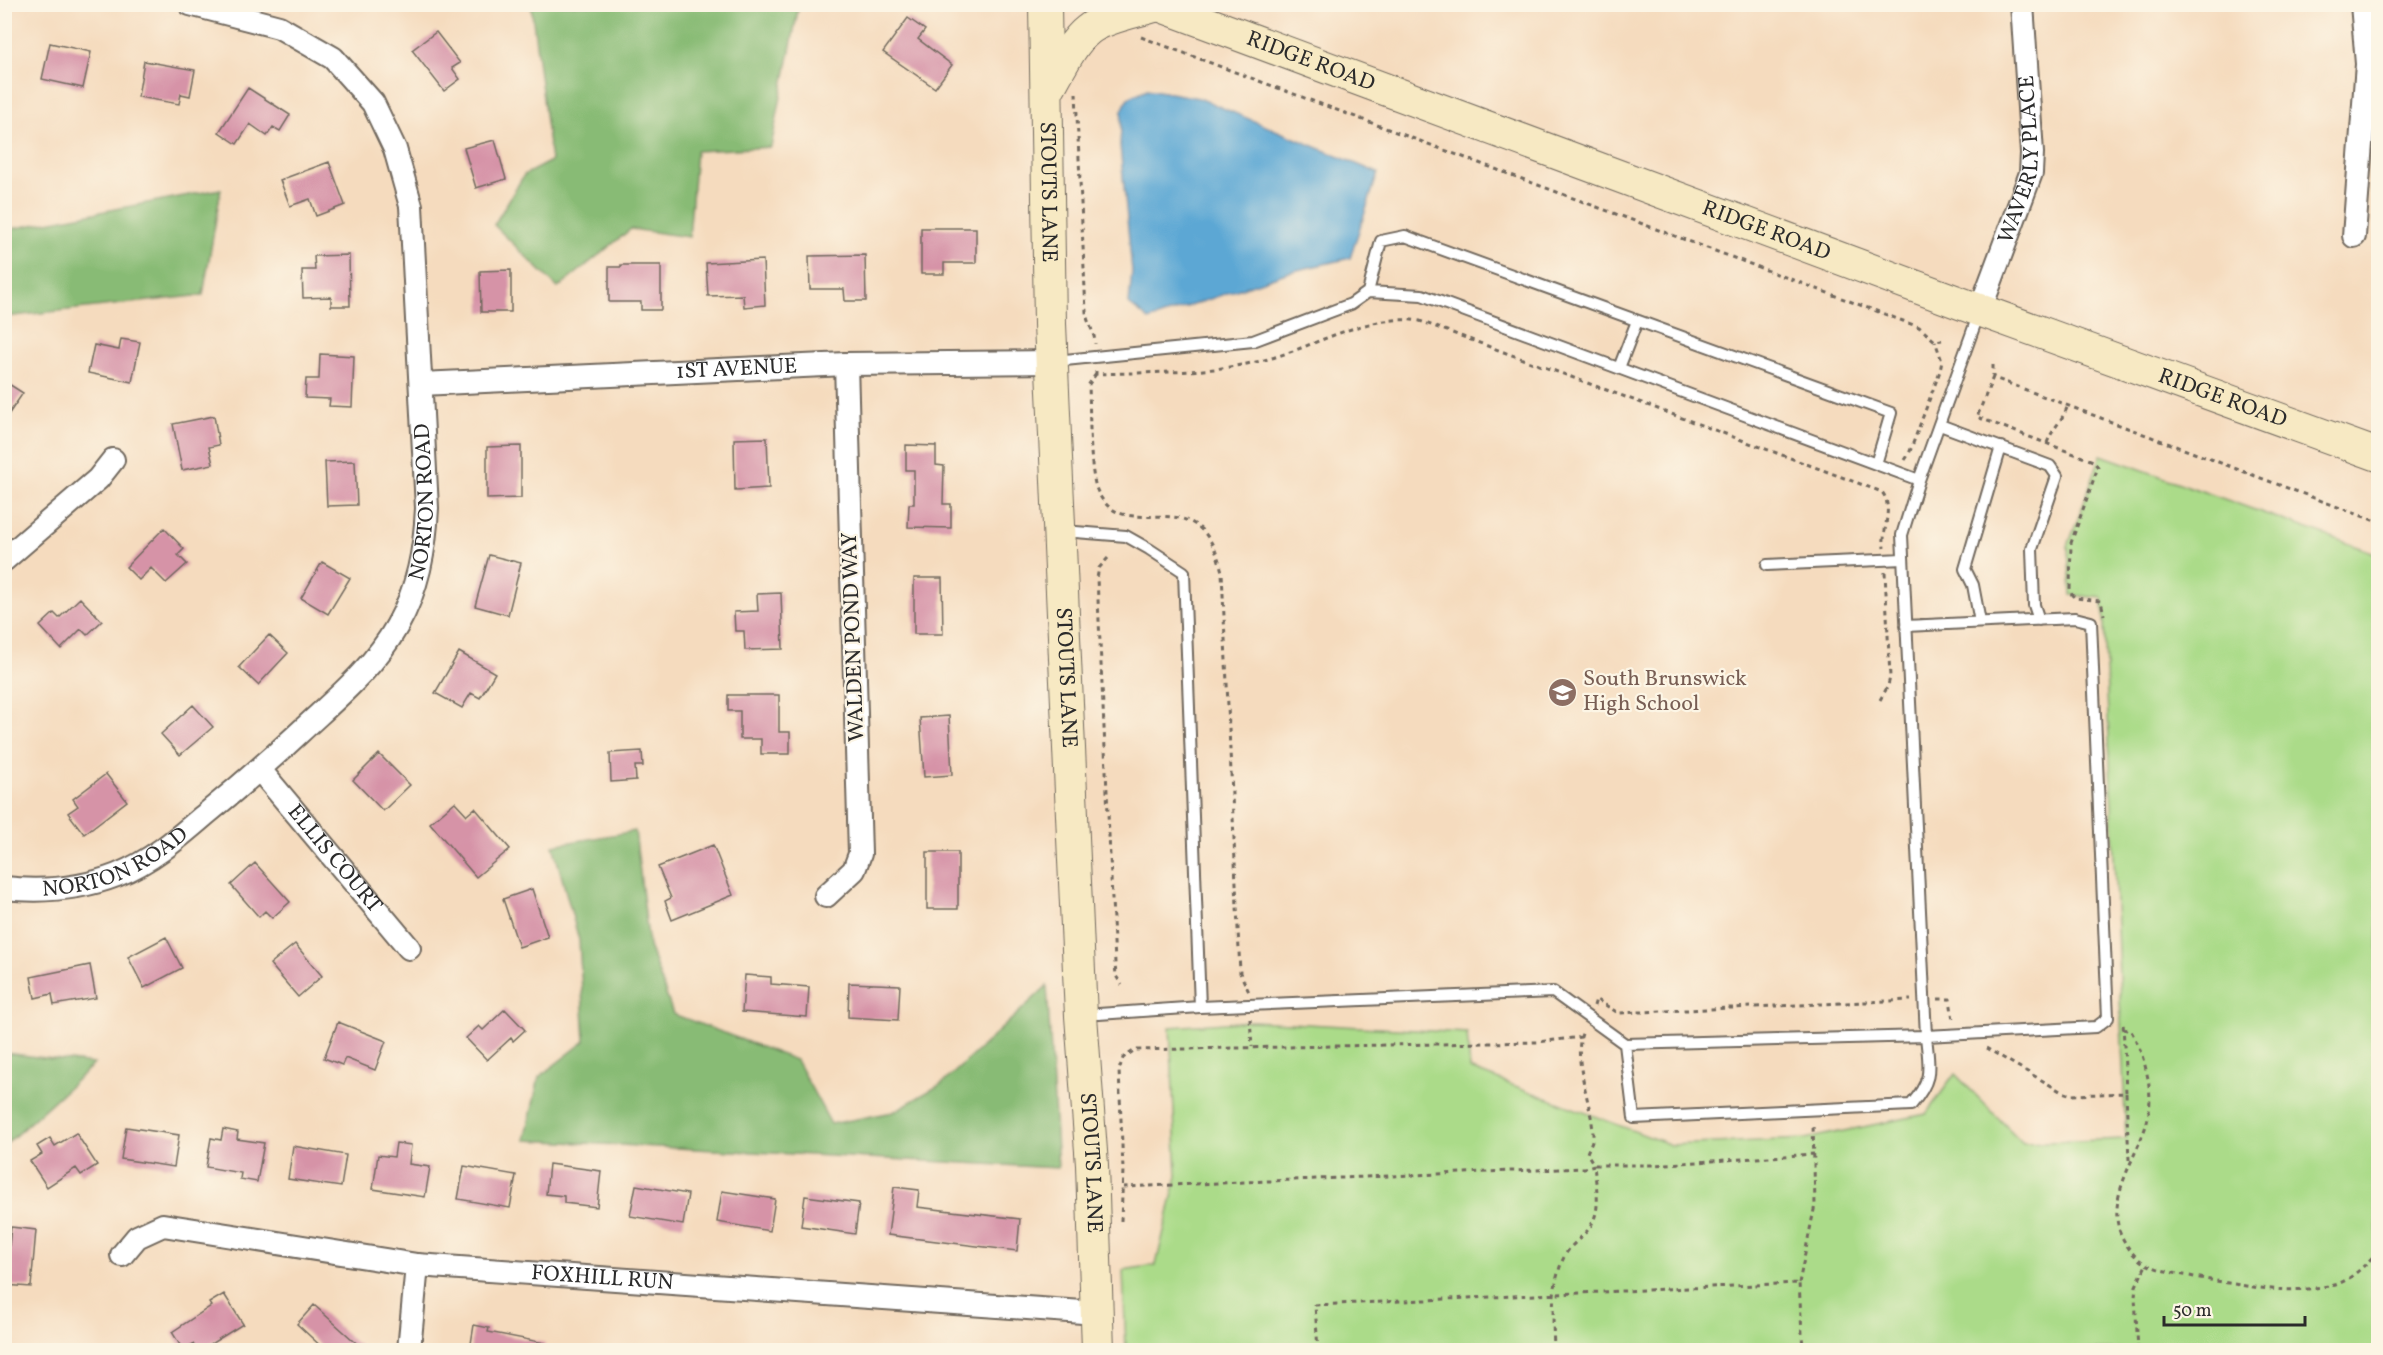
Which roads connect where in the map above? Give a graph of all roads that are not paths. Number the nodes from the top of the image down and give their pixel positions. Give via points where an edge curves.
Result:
1 (190, 4) edge
2 (1045, 4) edge
3 (2022, 4) edge
4 (2361, 4) edge
5 (1157, 5) edge
6 (1061, 90) junction
7 (2354, 236) dead end
8 (1368, 292) junction
9 (1980, 310) junction
10 (1637, 321) junction
11 (1052, 362) junction
12 (846, 364) junction
13 (1619, 368) junction
14 (421, 384) junction
15 (1940, 425) junction
16 (2001, 447) junction
17 (2379, 455) edge
18 (113, 460) dead end
19 (1875, 464) junction
20 (1919, 480) junction
21 (1059, 530) junction
22 (1903, 559) junction
23 (4, 560) edge
24 (1767, 565) dead end
25 (2038, 620) junction
26 (1980, 622) junction
27 (1906, 626) junction
28 (260, 770) junction
29 (4, 888) edge
30 (826, 896) dead end
31 (409, 948) dead end
32 (1200, 1007) junction
33 (1081, 1016) junction
34 (1926, 1036) junction
35 (1625, 1044) junction
36 (122, 1255) dead end
37 (417, 1265) junction
38 (1097, 1313) junction
39 (409, 1350) edge
40 (1098, 1350) edge

1 - 14 street, NORTON ROAD via 279,27 333,58 373,104 395,149 411,206
2 - 6 street, STOUTS LANE
3 - 9 street, WAVERLY PLACE via 2031,173
4 - 7 street via 2367,64
5 - 6 street via 1088,30 1069,54
5 - 9 street, RIDGE ROAD
6 - 11 street, STOUTS LANE
8 - 10 lane via 1382,241 1405,236
8 - 11 lane via 1351,304 1253,341
8 - 13 lane via 1422,295
9 - 15 lane
9 - 17 street, RIDGE ROAD
10 - 13 lane
10 - 19 lane via 1891,413
11 - 12 street, 1ST AVENUE
11 - 21 street, STOUTS LANE
12 - 14 street, 1ST AVENUE
12 - 30 street, WALDEN POND WAY via 860,854 854,870
13 - 19 lane
14 - 28 street, NORTON ROAD via 426,533 423,558 408,604 369,667
15 - 16 lane
15 - 20 lane
16 - 25 lane via 2050,466 2057,476 2032,549
16 - 26 lane via 1965,569 1973,585
18 - 23 street via 98,479
19 - 20 lane
20 - 22 lane via 1902,535
21 - 32 lane via 1126,536 1184,572
21 - 33 street, STOUTS LANE
22 - 24 lane
22 - 27 lane
25 - 26 lane
25 - 34 lane via 2075,618 2091,622 2108,1018 2096,1027
26 - 27 lane
27 - 34 lane
28 - 29 street, NORTON ROAD via 175,842 137,866 72,887
28 - 31 street, ELLIS COURT
32 - 33 lane
32 - 35 lane via 1553,992
33 - 38 street, STOUTS LANE
34 - 35 lane
34 - 35 lane via 1929,1074 1924,1089 1911,1105 1634,1118
36 - 37 street, FOXHILL RUN via 137,1237 163,1225
37 - 38 street, FOXHILL RUN
37 - 39 street
38 - 40 street, STOUTS LANE

